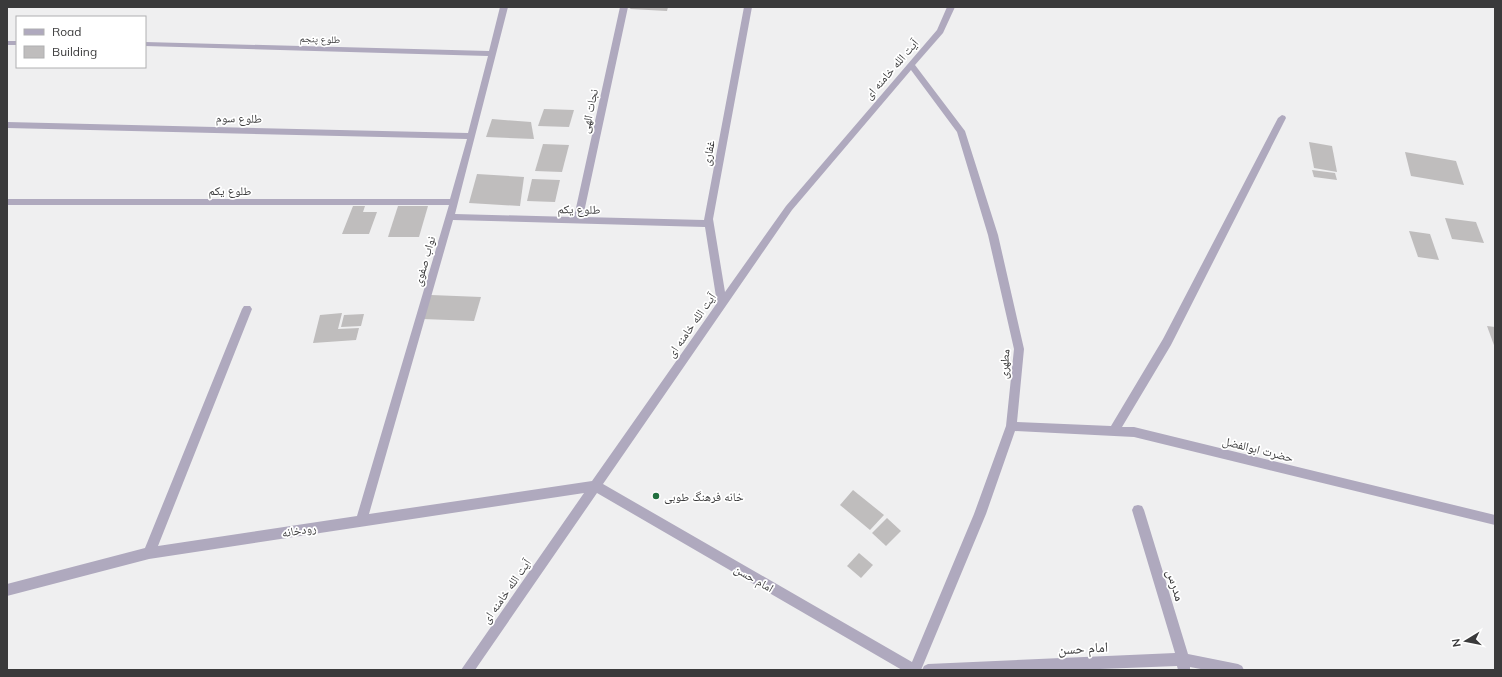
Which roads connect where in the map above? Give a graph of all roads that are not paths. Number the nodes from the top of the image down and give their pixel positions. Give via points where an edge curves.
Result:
1 (504, 7) edge
2 (624, 7) edge
3 (748, 7) edge
4 (951, 7) edge
5 (146, 44) edge
6 (493, 54) junction
7 (911, 65) junction
8 (1282, 118) dead end
9 (7, 125) edge
10 (471, 136) junction
11 (7, 202) edge
12 (453, 202) junction
13 (449, 217) junction
14 (578, 220) junction
15 (709, 224) junction
16 (722, 303) junction
17 (247, 309) dead end
18 (1011, 426) junction
19 (1113, 432) junction
20 (595, 486) junction
21 (1138, 510) dead end
22 (362, 520) junction
23 (1495, 520) edge
24 (149, 553) junction
25 (7, 590) edge
26 (1183, 664) edge
27 (467, 670) edge
28 (914, 670) edge
29 (928, 670) edge
30 (1238, 670) edge

1 - 6 street, نواب صفوی
2 - 14 street, نجات الهی
3 - 15 street, غفاری
4 - 7 street, آیت الله خامنه ای via 940,31
5 - 6 street, طلوع پنجم
6 - 10 street, نواب صفوی
7 - 16 street, آیت الله خامنه ای via 789,208
7 - 18 street, مطهری via 961,131 993,235 1020,349
8 - 19 street via 1167,342
9 - 10 street, طلوع سوم
10 - 12 street, نواب صفوی
11 - 12 street, طلوع یکم
12 - 13 street, نواب صفوی
13 - 14 street, طلوع یکم
13 - 22 street, نواب صفوی
14 - 15 street, طلوع یکم
15 - 16 street, غفاری
16 - 20 street, آیت الله خامنه ای
17 - 24 street
18 - 19 street, حضرت ابوالفضل
18 - 28 street, مطهری via 980,514
19 - 23 street, حضرت ابوالفضل via 1134,432
20 - 22 street, رودخانه
20 - 27 street, آیت الله خامنه ای
20 - 28 street, امام حسن
21 - 26 street, مدرس
22 - 24 street, رودخانه
24 - 25 street, رودخانه
26 - 29 street, امام حسن
26 - 30 street, امام حسن

